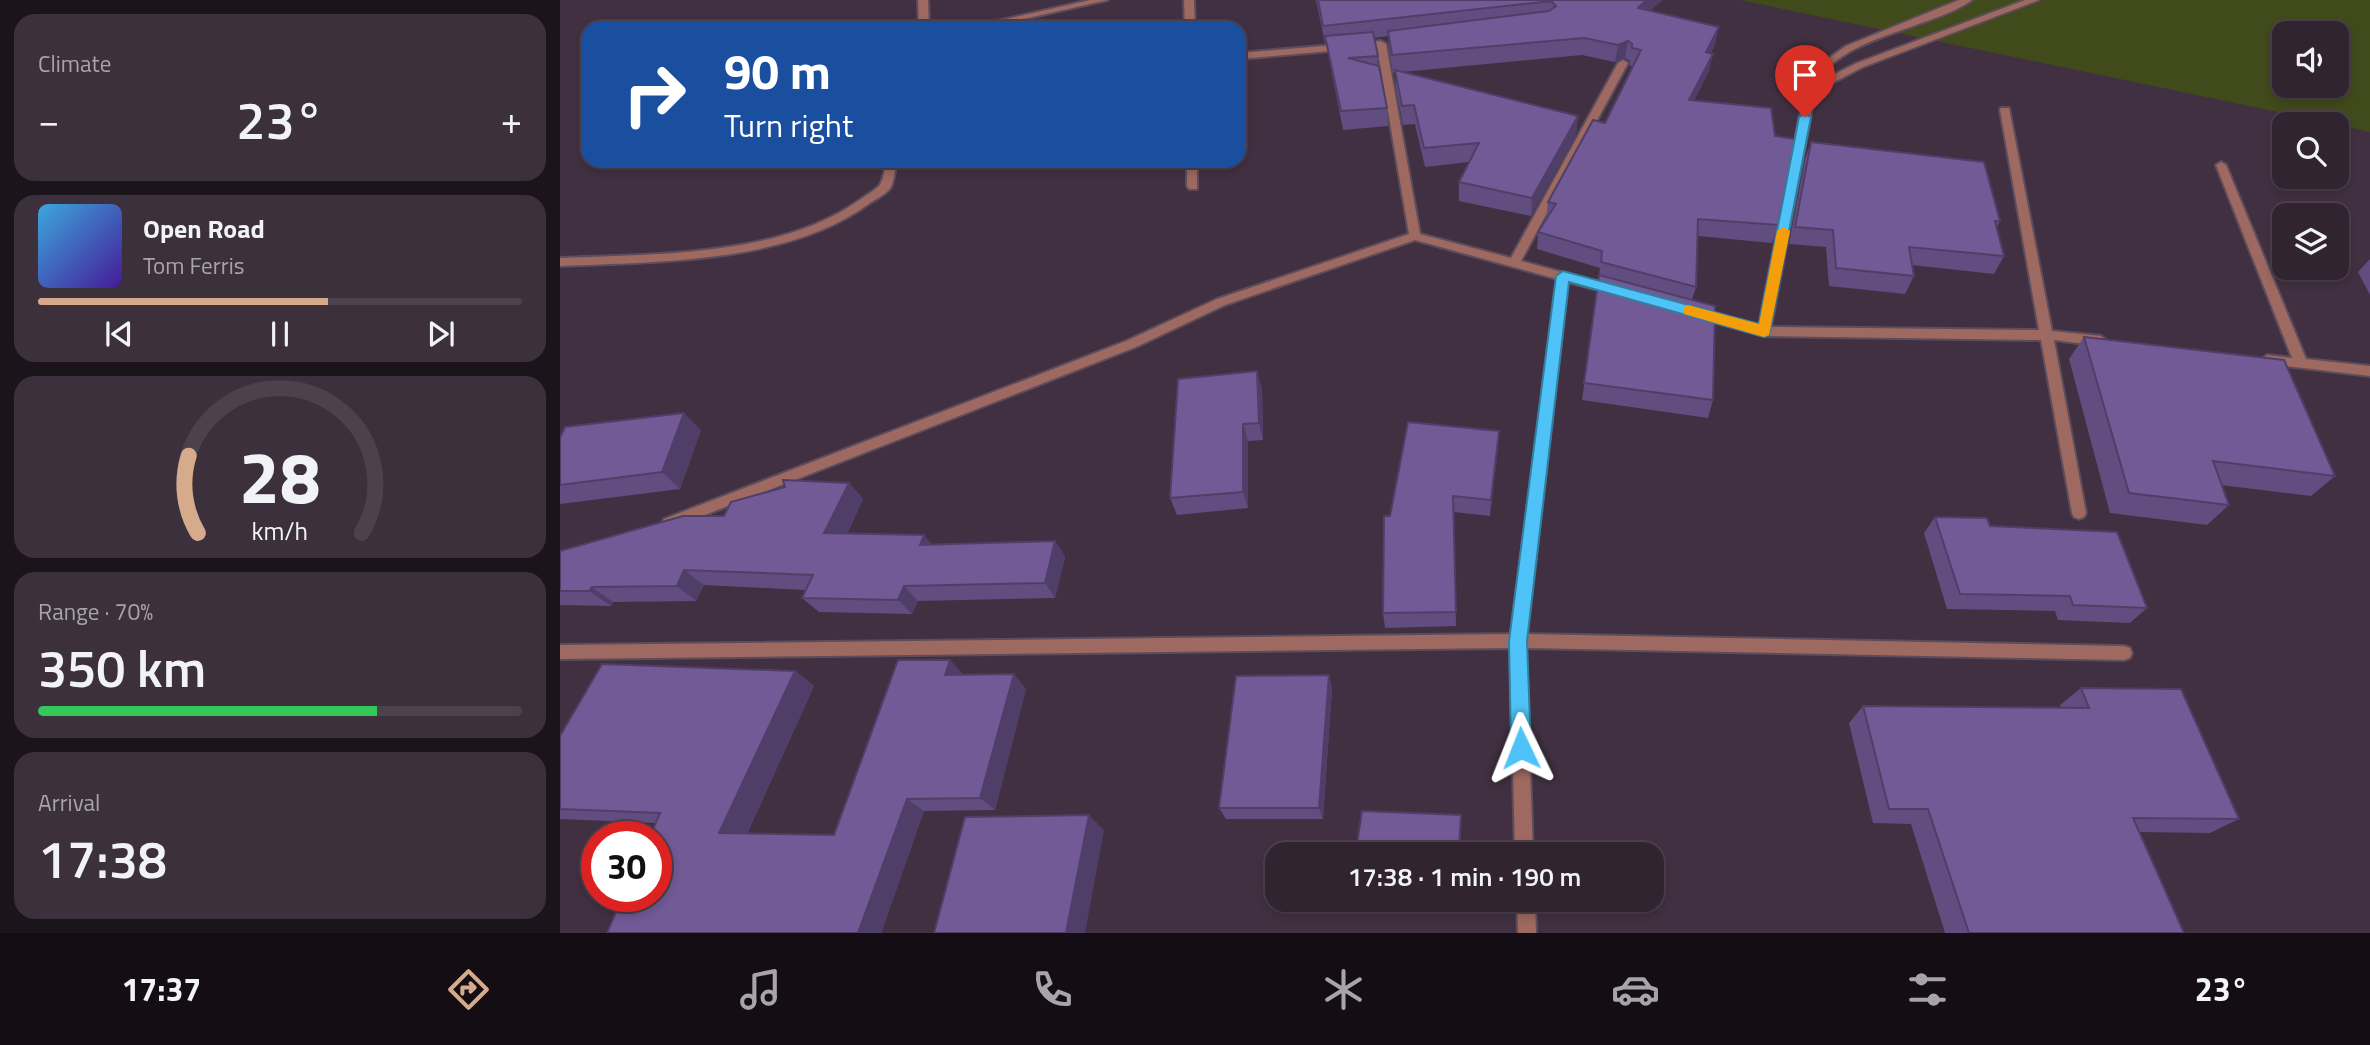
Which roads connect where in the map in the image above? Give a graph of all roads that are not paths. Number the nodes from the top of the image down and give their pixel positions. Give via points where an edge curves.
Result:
1 (923, 0) edge
2 (1103, 0) edge
3 (1189, 0) edge
4 (1967, 0) edge
5 (2034, 0) edge
6 (924, 21) edge
7 (1004, 21) edge
8 (1190, 21) edge
9 (1395, 43) edge
10 (1381, 44) junction
11 (1246, 55) edge
12 (1623, 63) edge
13 (1810, 90) junction
14 (2005, 110) dead end
15 (2221, 165) dead end
16 (890, 168) edge
17 (1192, 168) edge
18 (1193, 186) dead end
19 (1415, 236) junction
20 (1515, 261) junction
21 (560, 262) edge
22 (1563, 276) junction
23 (1630, 294) edge
24 (1684, 309) edge
25 (1764, 331) junction
26 (2046, 335) junction
27 (2113, 343) edge
28 (2247, 358) edge
29 (2301, 364) junction
30 (2370, 372) edge
31 (2080, 513) dead end
32 (651, 530) edge
33 (1518, 641) junction
34 (560, 652) edge
35 (2124, 653) dead end
36 (1524, 842) edge
37 (1526, 912) edge
38 (1527, 933) edge

1 - 6 street
2 - 7 street
3 - 8 street
4 - 13 street via 1849,48 1819,69
5 - 13 street via 1860,65
9 - 10 street
10 - 11 street
10 - 19 street
12 - 20 street
13 - 25 street
14 - 26 street
15 - 29 street
16 - 21 street via 885,187 838,219 785,238 674,257
17 - 18 street
19 - 20 street
19 - 32 street via 1221,302 1131,344
20 - 22 street
22 - 23 street
22 - 33 street
24 - 25 street
25 - 26 street
26 - 27 street
26 - 31 street
28 - 29 street
29 - 30 street
33 - 34 street
33 - 35 street
33 - 36 street
37 - 38 street

